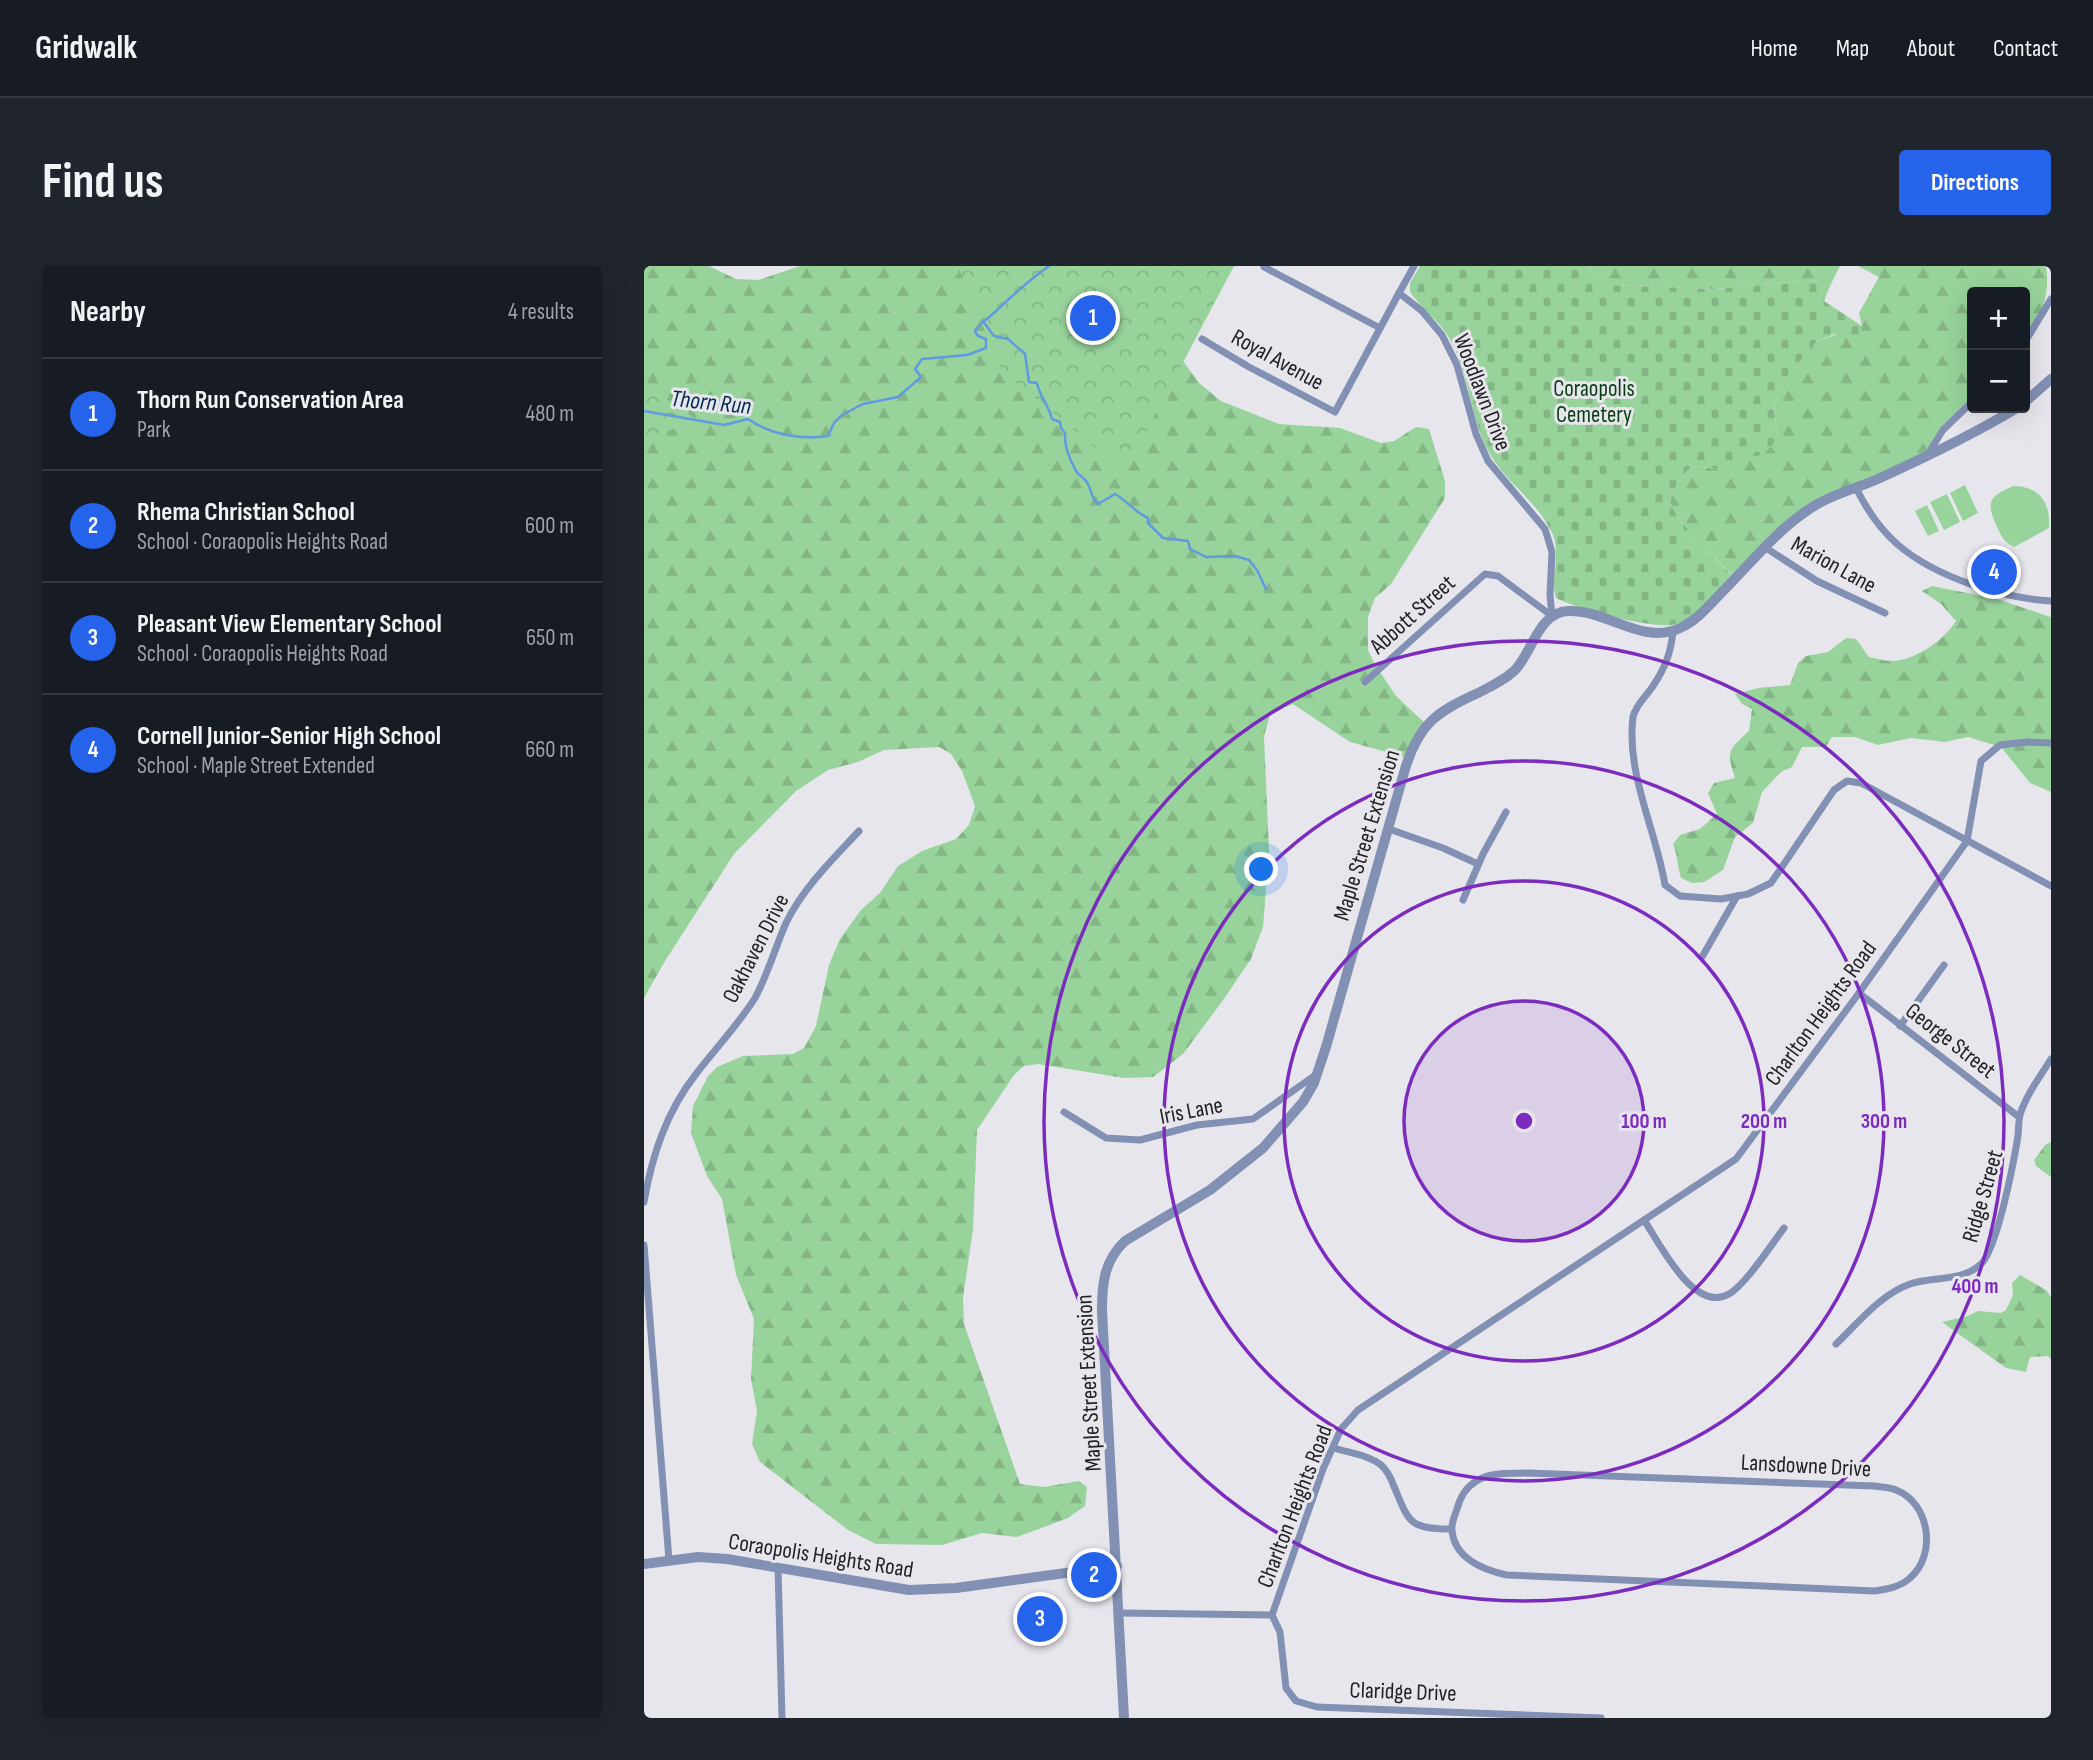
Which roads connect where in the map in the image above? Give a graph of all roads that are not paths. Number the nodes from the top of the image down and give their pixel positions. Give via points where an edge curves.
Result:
1 (1414, 266) edge
2 (1264, 267) edge
3 (1399, 293) junction
4 (2051, 299) edge
5 (1380, 328) junction
6 (2030, 334) edge
7 (1202, 339) dead end
8 (2051, 379) edge
9 (2030, 398) edge
10 (1967, 407) edge
11 (2007, 413) edge
12 (1928, 454) junction
13 (1856, 488) junction
14 (1766, 548) junction
15 (2051, 601) edge
16 (1885, 613) dead end
17 (1552, 616) junction
18 (1673, 631) junction
19 (1365, 682) dead end
20 (2051, 744) edge
21 (1506, 812) dead end
22 (1389, 829) junction
23 (859, 831) dead end
24 (1967, 841) junction
25 (1478, 864) junction
26 (2051, 886) edge
27 (1737, 896) junction
28 (1463, 900) dead end
29 (1702, 957) dead end
30 (1944, 965) dead end
31 (1859, 993) junction
32 (1900, 1026) junction
33 (2051, 1059) edge
34 (1318, 1073) junction
35 (1064, 1112) dead end
36 (2019, 1117) junction
37 (644, 1202) edge
38 (1644, 1220) junction
39 (1784, 1228) dead end
40 (644, 1245) edge
41 (1836, 1344) dead end
42 (1334, 1448) junction
43 (1451, 1529) junction
44 (670, 1560) junction
45 (644, 1564) edge
46 (1117, 1566) junction
47 (778, 1567) junction
48 (1120, 1613) junction
49 (1272, 1615) junction
50 (782, 1718) edge
51 (1124, 1718) edge
52 (1601, 1718) edge

1 - 3 street
2 - 5 street
3 - 5 street
3 - 17 street, Woodlawn Drive via 1442,335 1457,365 1488,461 1545,529 1552,552
4 - 6 street
5 - 7 street, Royal Avenue via 1335,412
8 - 9 street
10 - 12 street via 1943,430
11 - 12 street
12 - 13 street
13 - 14 street via 1813,506
13 - 15 street via 1873,517 1909,553 1979,587
14 - 16 street, Marion Lane via 1817,581
14 - 18 street via 1700,614
17 - 18 street via 1576,611 1638,630
17 - 19 street, Abbott Street via 1498,576 1485,574
17 - 22 street, Maple Street Extension via 1513,672 1443,710 1420,732 1408,758
18 - 27 street via 1671,652 1633,714 1637,776 1665,885 1680,897
20 - 24 street via 2000,745 1981,761
21 - 25 street
22 - 25 street
22 - 34 street, Maple Street Extension
23 - 37 street, Oakhaven Drive via 800,901 756,996 677,1102 655,1150
24 - 26 street
24 - 27 street via 1861,783 1847,781 1834,790 1771,883
24 - 31 street, Charlton Heights Road
25 - 28 street
27 - 29 street
30 - 32 street
31 - 32 street, George Street
31 - 38 street, Charlton Heights Road via 1736,1159
32 - 36 street, George Street
33 - 36 street, Ridge Street
34 - 35 street, Iris Lane via 1253,1119 1197,1125 1140,1140 1106,1138
34 - 46 street, Maple Street Extension via 1303,1102 1256,1155 1210,1190 1125,1241 1106,1268 1102,1311
36 - 41 street, Ridge Street via 2015,1157 1995,1241 1982,1264 1946,1279 1922,1280 1900,1288
38 - 39 street via 1689,1286 1716,1299 1741,1285
38 - 42 street, Charlton Heights Road via 1357,1410
40 - 44 street
42 - 43 street via 1382,1466 1413,1523 1427,1529
42 - 49 street, Charlton Heights Road
43 - 43 street, Lansdowne Drive via 1460,1551 1474,1563 1507,1576 1875,1591 1894,1588 1910,1578 1923,1564 1927,1541 1923,1518 1912,1501 1896,1490 1874,1486 1528,1473 1494,1474 1475,1481 1461,1496
44 - 45 street, Coraopolis Heights Road
44 - 47 street, Coraopolis Heights Road via 698,1557
46 - 47 street, Coraopolis Heights Road via 909,1590
46 - 48 street, Maple Street Extension
47 - 50 street
48 - 49 street, Charlton Heights Road
48 - 51 street, Maple Street Extension
49 - 52 street, Claridge Drive via 1280,1632 1286,1688 1296,1700 1317,1707

